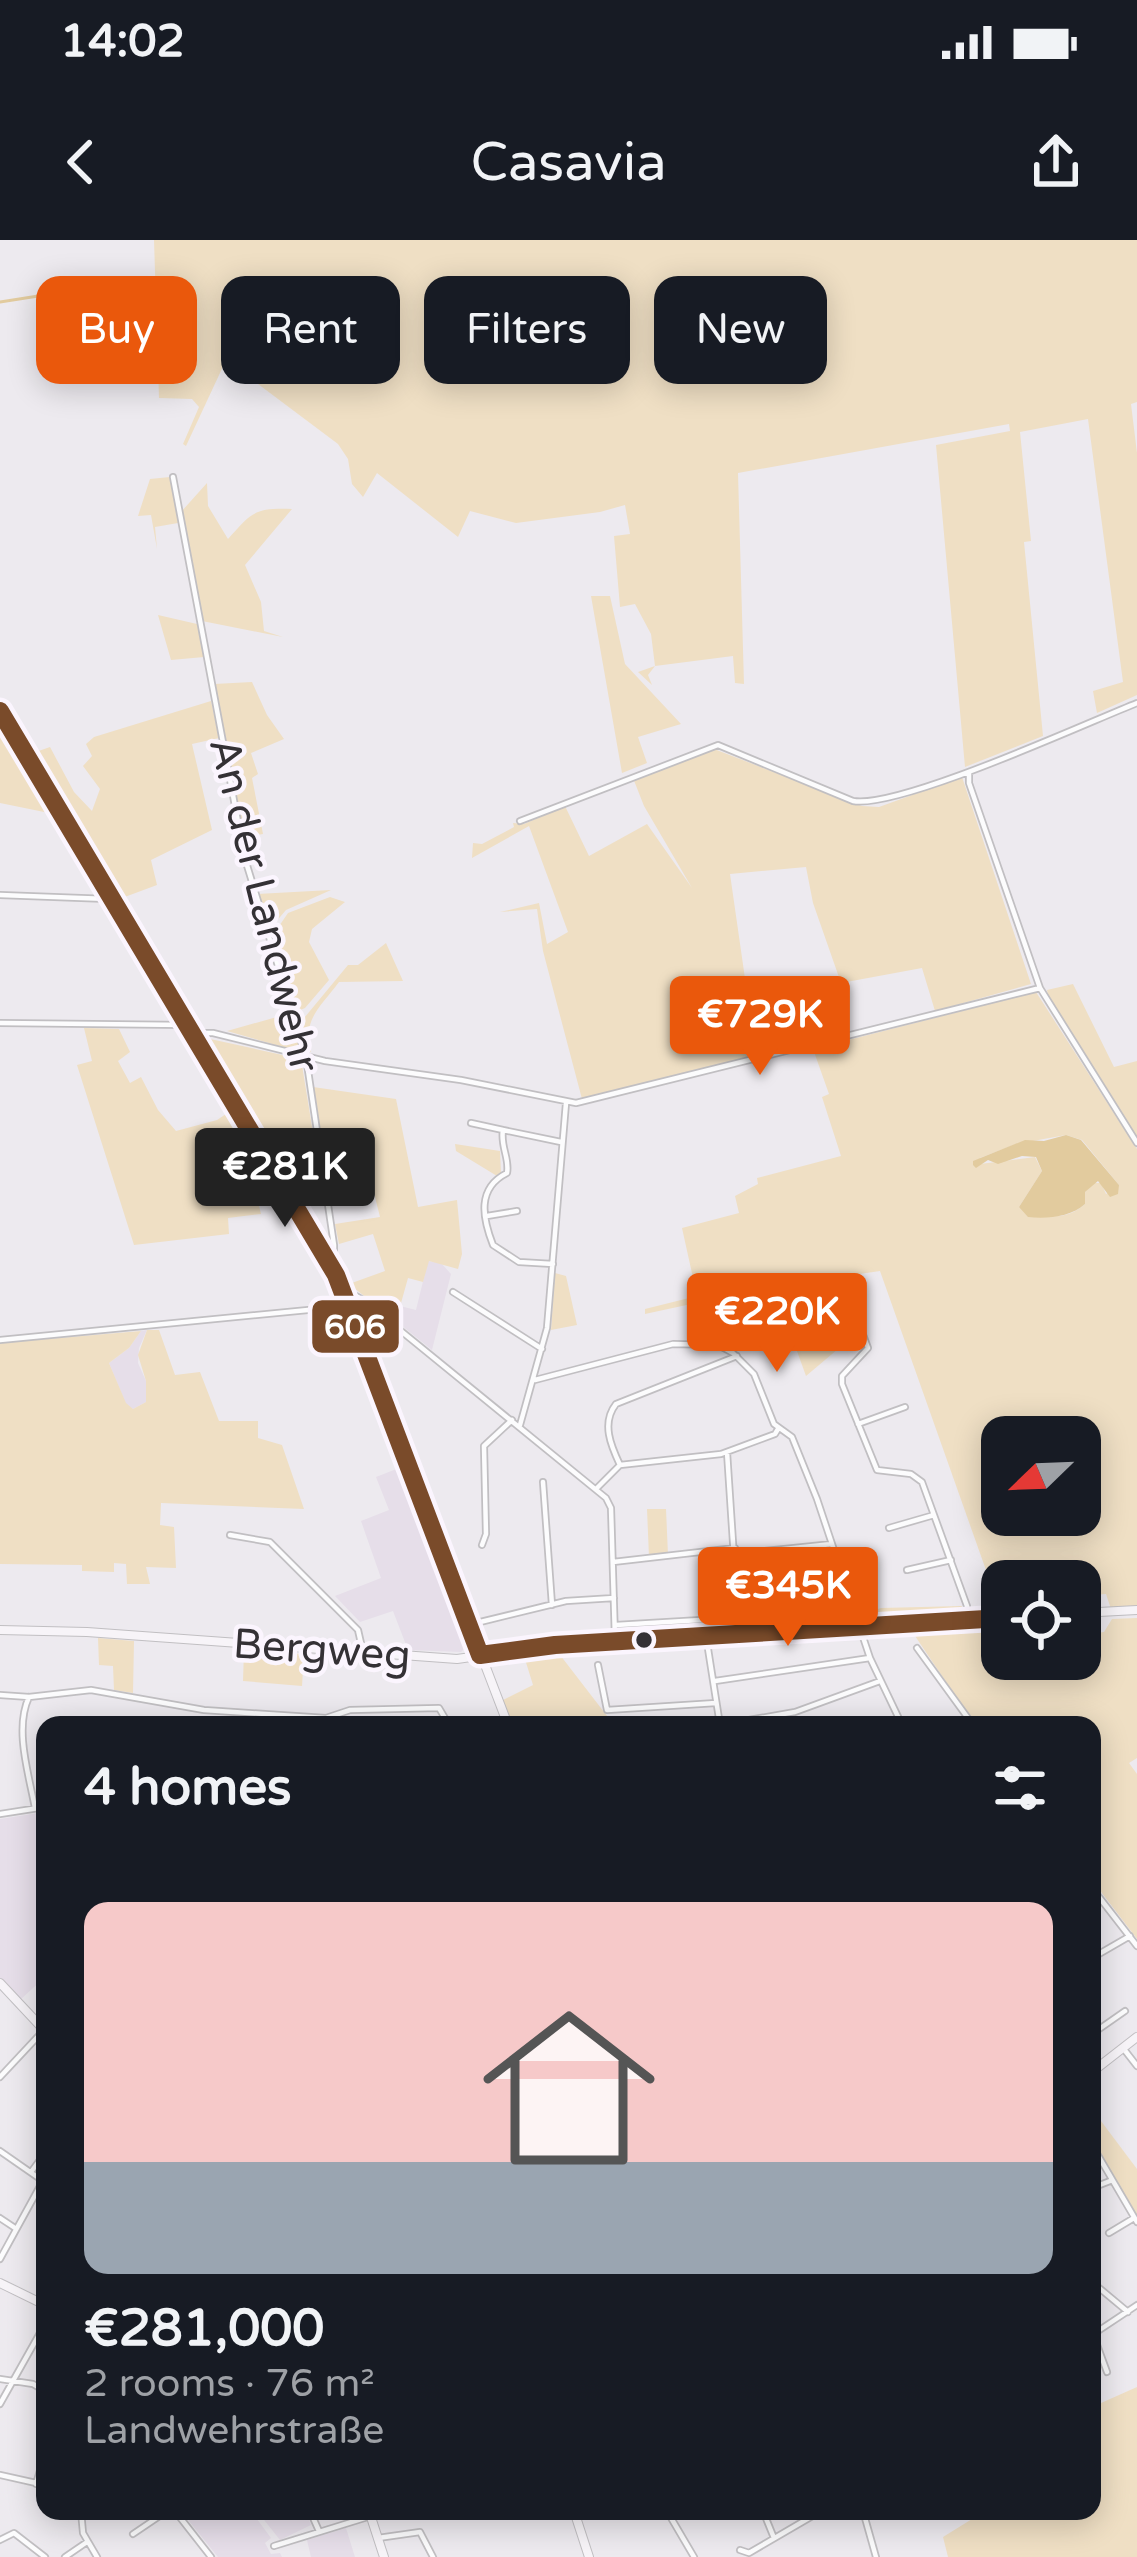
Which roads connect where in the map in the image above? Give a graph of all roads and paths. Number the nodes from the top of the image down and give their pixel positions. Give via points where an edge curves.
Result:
1 (172, 477) dead end
2 (1137, 703) edge
3 (0, 712) edge
4 (969, 772) junction
5 (520, 821) dead end
6 (0, 896) edge
7 (111, 897) junction
8 (1040, 988) junction
9 (0, 1022) edge
10 (190, 1029) junction
11 (306, 1057) junction
12 (566, 1103) junction
13 (471, 1123) dead end
14 (503, 1130) junction
15 (562, 1142) junction
16 (1137, 1143) edge
17 (517, 1211) dead end
18 (487, 1216) junction
19 (328, 1260) junction
20 (553, 1264) junction
21 (453, 1292) dead end
22 (348, 1302) junction
23 (0, 1340) edge
24 (718, 1345) junction
25 (542, 1349) junction
26 (737, 1356) junction
27 (535, 1379) junction
28 (905, 1407) dead end
29 (512, 1420) junction
30 (858, 1424) junction
31 (520, 1426) junction
32 (778, 1429) junction
33 (727, 1452) junction
34 (620, 1465) junction
35 (543, 1482) dead end
36 (596, 1489) junction
37 (934, 1515) junction
38 (889, 1528) dead end
39 (230, 1535) dead end
40 (482, 1544) dead end
41 (832, 1544) junction
42 (735, 1551) junction
43 (950, 1560) junction
44 (613, 1562) junction
45 (907, 1570) dead end
46 (614, 1598) junction
47 (552, 1604) junction
48 (1137, 1610) edge
49 (856, 1611) junction
50 (1101, 1612) edge
51 (738, 1618) junction
52 (981, 1620) edge
53 (966, 1621) junction
54 (468, 1625) junction
55 (614, 1625) junction
56 (859, 1627) junction
57 (0, 1630) edge
58 (706, 1636) junction
59 (615, 1641) junction
60 (917, 1648) dead end
61 (363, 1652) junction
62 (480, 1655) junction
63 (870, 1658) junction
64 (598, 1665) dead end
65 (713, 1681) junction
66 (880, 1681) junction
67 (0, 1695) edge
68 (29, 1697) junction
69 (716, 1703) junction
70 (296, 1716) edge
71 (332, 1716) edge
72 (444, 1716) edge
73 (504, 1716) edge
74 (718, 1716) edge
75 (772, 1716) edge
76 (898, 1716) edge
77 (966, 1716) edge
78 (35, 1808) joint
79 (0, 1814) edge
80 (1101, 1899) edge
81 (1130, 1936) junction
82 (1137, 1946) edge
83 (1101, 1953) edge
84 (0, 1985) edge
85 (1125, 2011) dead end
86 (36, 2023) edge
87 (1101, 2028) edge
88 (1137, 2037) edge
89 (36, 2040) edge
90 (1123, 2048) junction
91 (1101, 2065) edge
92 (1137, 2066) edge
93 (0, 2078) edge
94 (0, 2151) edge
95 (1101, 2163) edge
96 (36, 2165) edge
97 (31, 2171) junction
98 (36, 2174) edge
99 (1110, 2181) junction
100 (1101, 2184) edge
101 (36, 2193) edge
102 (0, 2218) edge
103 (1136, 2220) edge
104 (16, 2228) junction
105 (1108, 2233) dead end
106 (0, 2259) edge
107 (0, 2283) edge
108 (1101, 2290) edge
109 (36, 2301) edge
110 (1137, 2305) edge
111 (1128, 2312) junction
112 (1101, 2330) edge
113 (36, 2340) edge
114 (1101, 2356) edge
115 (1107, 2372) dead end
116 (0, 2379) edge
117 (14, 2380) junction
118 (36, 2388) edge
119 (0, 2404) edge
120 (0, 2475) edge
121 (36, 2484) edge
122 (83, 2520) edge
123 (156, 2520) edge
124 (179, 2520) edge
125 (314, 2520) edge
126 (352, 2520) edge
127 (372, 2520) edge
128 (577, 2520) edge
129 (673, 2520) edge
130 (767, 2520) edge
131 (805, 2520) edge
132 (866, 2520) edge
133 (320, 2531) junction
134 (133, 2534) dead end
135 (379, 2538) junction
136 (774, 2538) junction
137 (0, 2540) edge
138 (87, 2542) junction
139 (274, 2546) dead end
140 (740, 2550) dead end
141 (45, 2557) edge
142 (65, 2557) edge
143 (98, 2557) edge
144 (211, 2557) edge
145 (385, 2557) edge
146 (433, 2557) edge
147 (589, 2557) edge
148 (694, 2557) edge
149 (876, 2557) edge

1 - 11 street, An der Landwehr via 245,859
2 - 4 street
3 - 7 street
4 - 5 street via 864,803 712,745
4 - 8 street
6 - 7 street
7 - 10 street
8 - 12 street
8 - 16 street
9 - 10 street
10 - 11 street
10 - 19 street
11 - 12 street
11 - 19 street, An der Landwehr via 334,1245
12 - 15 street
13 - 14 street
14 - 15 street
14 - 18 street via 508,1168 487,1188
15 - 20 street
17 - 18 street
18 - 20 street via 494,1245 519,1262
19 - 22 street
20 - 25 street
21 - 25 street
22 - 23 street
22 - 29 street via 363,1300
22 - 54 street
24 - 26 street
24 - 27 street via 673,1344
24 - 30 street via 784,1315 847,1304 868,1348 841,1380
25 - 27 street
26 - 32 street
26 - 34 street via 616,1404 609,1437
27 - 31 street
28 - 30 street
29 - 31 street
29 - 40 street via 484,1446
30 - 37 street via 877,1470 918,1476
31 - 36 street
32 - 33 street
32 - 41 street via 792,1437
33 - 34 street
33 - 42 street
34 - 36 street
35 - 47 street
36 - 44 street via 611,1508
37 - 38 street
37 - 43 street
39 - 61 street via 270,1542 358,1630
41 - 42 street
41 - 49 street
42 - 44 street
42 - 51 street
43 - 45 street
43 - 53 street
44 - 46 street
46 - 47 street
46 - 55 street
47 - 54 street
48 - 50 street
49 - 51 street
49 - 56 street
51 - 55 street
52 - 53 street, Bergweg
53 - 56 street, Bergweg
54 - 62 street
55 - 59 street
56 - 58 street, Bergweg
56 - 63 street
57 - 61 street, Bergweg
58 - 59 street, Bergweg
58 - 65 street
59 - 62 street, Bergweg
60 - 77 street
61 - 62 street, Bergweg
62 - 73 street
63 - 65 street
63 - 66 street
64 - 69 street via 607,1710
65 - 69 street
66 - 75 street
66 - 76 street
67 - 68 street
68 - 70 street via 91,1690
68 - 78 street via 24,1739
69 - 74 street
71 - 72 street via 439,1708
78 - 79 street
80 - 81 street
81 - 82 street
81 - 83 street
84 - 86 street
85 - 87 street
88 - 90 street
89 - 93 street
90 - 91 street
90 - 92 street
94 - 97 street
95 - 99 street
96 - 97 street
97 - 98 street
99 - 100 street
99 - 103 street
101 - 104 street
102 - 104 street
103 - 105 street
104 - 106 street
107 - 109 street
108 - 111 street
110 - 111 street
111 - 112 street
113 - 117 street
114 - 115 street
116 - 117 street
117 - 118 street
117 - 119 street
120 - 121 street
122 - 138 street
123 - 134 street
124 - 144 street
125 - 133 street
126 - 133 street
127 - 135 street
128 - 147 street
129 - 148 street
130 - 136 street
131 - 136 street
132 - 149 street
133 - 139 street
135 - 145 street
135 - 146 street via 420,2532
136 - 140 street
137 - 141 street via 14,2533
138 - 142 street
138 - 143 street

